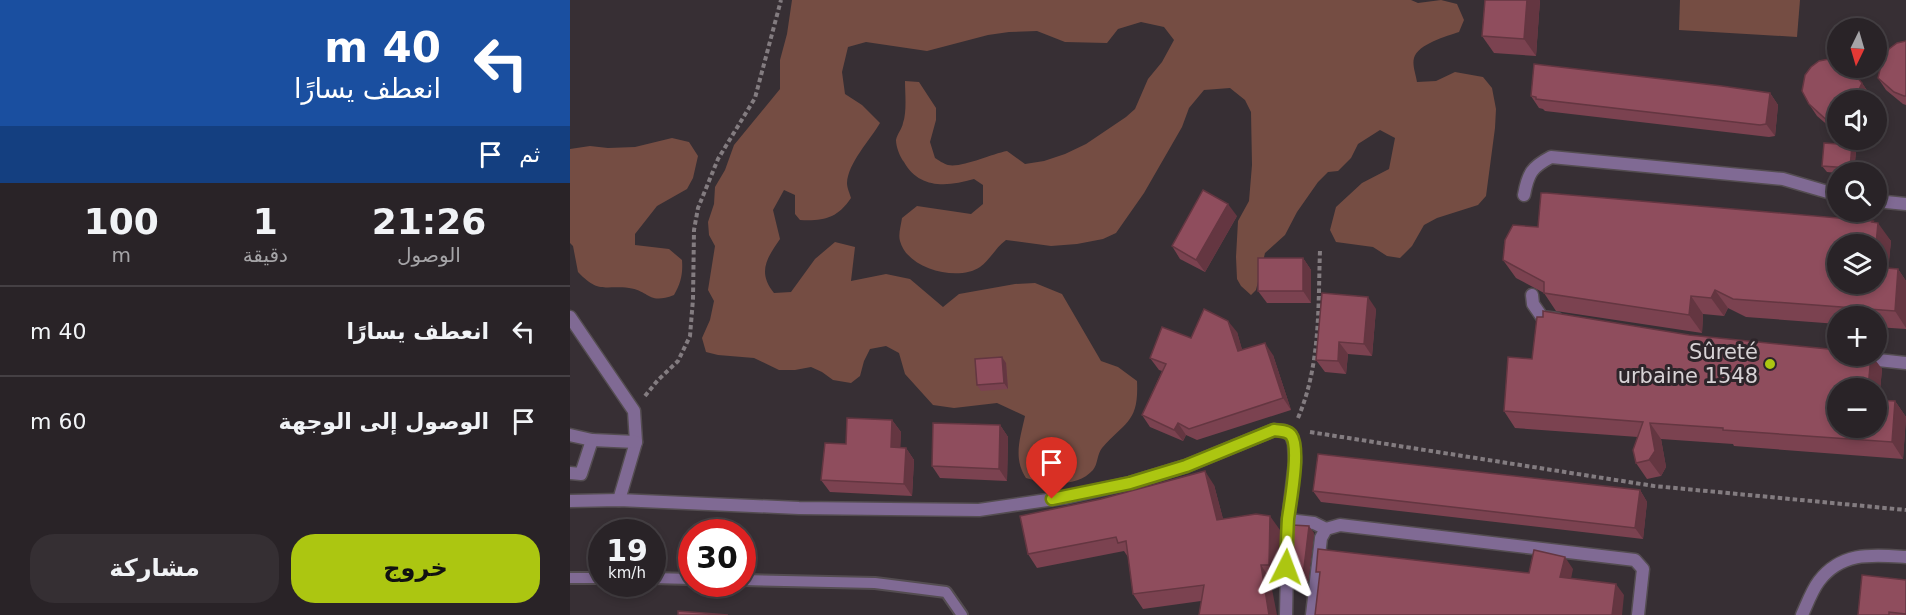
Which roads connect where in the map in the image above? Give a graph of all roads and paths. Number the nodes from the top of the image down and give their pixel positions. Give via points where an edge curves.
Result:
1 (782, 0) edge
2 (1827, 192) edge
3 (1524, 195) dead end
4 (1887, 202) edge
5 (1906, 204) edge
6 (1320, 250) dead end
7 (1533, 295) edge
8 (570, 317) edge
9 (1565, 321) edge
10 (1887, 361) edge
11 (1906, 363) edge
12 (634, 411) junction
13 (570, 435) edge
14 (1291, 435) junction
15 (592, 441) junction
16 (636, 442) junction
17 (570, 473) edge
18 (619, 500) junction
19 (570, 501) edge
20 (1906, 510) edge
21 (1288, 520) junction
22 (1326, 529) junction
23 (1906, 557) edge
24 (570, 578) edge
25 (588, 578) edge
26 (756, 580) edge
27 (962, 615) edge
28 (1286, 615) edge
29 (1312, 615) edge
30 (1638, 615) edge
31 (1802, 615) edge

1 - 12 path via 755,98 718,159 698,208 690,336 678,361
2 - 3 street via 1783,179 1551,157 1527,177
4 - 5 street
6 - 14 path via 1317,347 1304,405
7 - 9 street via 1533,304 1542,317
8 - 12 street
10 - 11 street
12 - 16 street
13 - 15 street
14 - 18 street via 1274,430 1186,466 1130,483 979,510
14 - 20 path via 1309,432 1654,486
14 - 21 street via 1295,462
15 - 16 street
15 - 17 street via 581,474
16 - 18 street
18 - 19 street
21 - 22 street via 1314,523
21 - 28 street
22 - 29 street via 1320,538
22 - 30 street via 1340,525 1635,560 1643,569
23 - 31 street via 1873,555 1842,559 1819,581
24 - 25 lane
26 - 27 lane via 875,583 946,592

